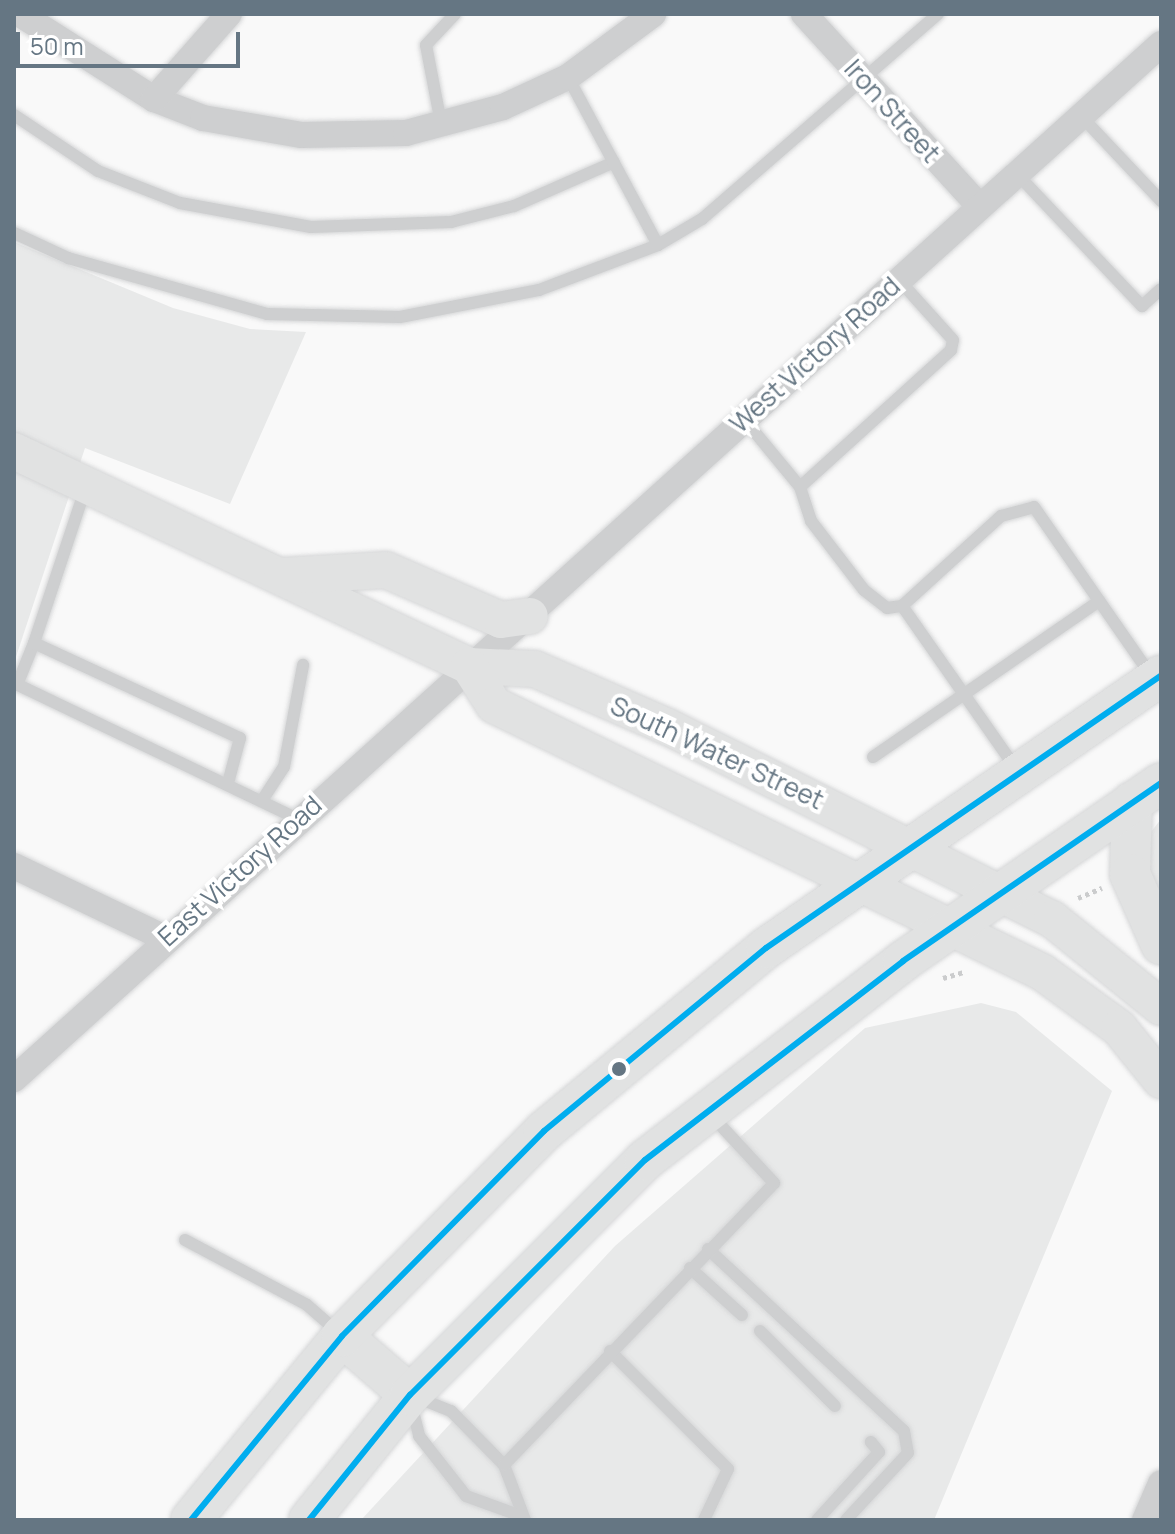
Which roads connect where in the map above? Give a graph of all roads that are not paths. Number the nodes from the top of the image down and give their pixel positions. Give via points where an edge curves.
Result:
1 (20, 14) edge
2 (229, 14) edge
3 (455, 14) edge
4 (653, 14) edge
5 (804, 14) edge
6 (938, 14) edge
7 (1161, 44) edge
8 (568, 77) junction
9 (865, 81) junction
10 (154, 99) junction
11 (14, 115) edge
12 (1081, 116) junction
13 (441, 123) junction
14 (614, 162) junction
15 (1017, 174) junction
16 (1161, 201) edge
17 (980, 207) junction
18 (14, 233) edge
19 (658, 245) junction
20 (899, 280) junction
21 (1161, 289) edge
22 (744, 419) junction
23 (14, 451) edge
24 (86, 485) junction
25 (800, 487) junction
26 (280, 577) junction
27 (1099, 601) junction
28 (902, 606) junction
29 (530, 616) junction
30 (34, 643) junction
31 (303, 665) dead end
32 (469, 666) junction
33 (1157, 677) edge
34 (16, 684) edge
35 (965, 695) junction
36 (873, 757) dead end
37 (1018, 772) junction
38 (228, 783) junction
39 (1147, 792) edge
40 (263, 799) junction
41 (298, 819) junction
42 (884, 864) junction
43 (14, 866) edge
44 (977, 909) junction
45 (165, 938) junction
46 (1161, 944) edge
47 (1161, 1007) edge
48 (14, 1079) edge
49 (1161, 1080) edge
50 (706, 1109) junction
51 (185, 1240) dead end
52 (708, 1249) junction
53 (690, 1268) junction
54 (742, 1315) dead end
55 (760, 1331) dead end
56 (342, 1336) junction
57 (610, 1351) junction
58 (410, 1395) junction
59 (835, 1406) dead end
60 (871, 1442) dead end
61 (504, 1465) junction
62 (1161, 1483) edge
63 (523, 1518) edge
64 (711, 1518) edge
65 (191, 1520) edge
66 (309, 1520) edge
67 (817, 1520) edge
68 (846, 1520) edge
69 (1145, 1520) edge

1 - 10 street
2 - 10 street
3 - 13 lane via 426,45
4 - 8 street
5 - 9 street, Iron Street
6 - 9 lane
7 - 12 street, West Victory Road
8 - 13 street via 503,107
8 - 14 lane
9 - 17 street, Iron Street
9 - 19 lane via 702,219
10 - 13 street via 203,118 301,135 406,133
11 - 14 lane via 98,171 180,203 311,227 451,222 514,206
12 - 15 street, West Victory Road
12 - 16 lane
14 - 19 lane
15 - 17 street, West Victory Road
15 - 21 lane via 1142,306
17 - 20 street, West Victory Road
18 - 19 lane via 68,258 192,297 325,319 470,307 539,290
20 - 22 street, West Victory Road
20 - 25 lane via 953,340 951,350
22 - 25 lane
22 - 29 street, West Victory Road
23 - 24 main road, South Water Street
24 - 26 main road, South Water Street
24 - 30 lane
25 - 28 lane via 811,521 864,590 887,608
26 - 29 main road via 386,570 501,620
26 - 32 main road, South Water Street
27 - 28 lane via 1034,507 1025,504 1001,516
27 - 33 lane
27 - 35 lane
28 - 35 lane
29 - 32 street, West Victory Road
30 - 34 lane
30 - 38 lane via 240,738
31 - 40 lane via 284,767
32 - 41 street, East Victory Road
32 - 42 main road, South Water Street via 535,669
32 - 42 main road, South Water Street via 494,705
33 - 37 main road
34 - 38 lane
35 - 36 lane
35 - 37 lane
37 - 42 main road
38 - 40 lane
39 - 44 main road
39 - 46 main road via 1126,837 1130,874
40 - 41 lane
41 - 45 street, East Victory Road
42 - 44 main road, South Water Street via 906,904
42 - 44 main road, South Water Street via 956,869
42 - 56 main road via 686,1009 544,1131
43 - 45 street
44 - 47 main road via 1052,919
44 - 49 main road via 1042,972 1119,1028
44 - 50 main road
45 - 48 street, East Victory Road
50 - 52 lane via 774,1183
50 - 58 main road via 515,1283
51 - 56 lane via 307,1305
52 - 53 lane
52 - 68 lane via 904,1431 908,1453
53 - 54 lane
53 - 57 lane
55 - 59 lane
56 - 58 main road
56 - 65 main road
57 - 61 lane
57 - 64 lane via 728,1469
58 - 61 lane via 451,1411
58 - 63 lane via 419,1436 466,1496
58 - 66 main road
60 - 67 lane via 879,1452
61 - 63 lane
62 - 69 street

